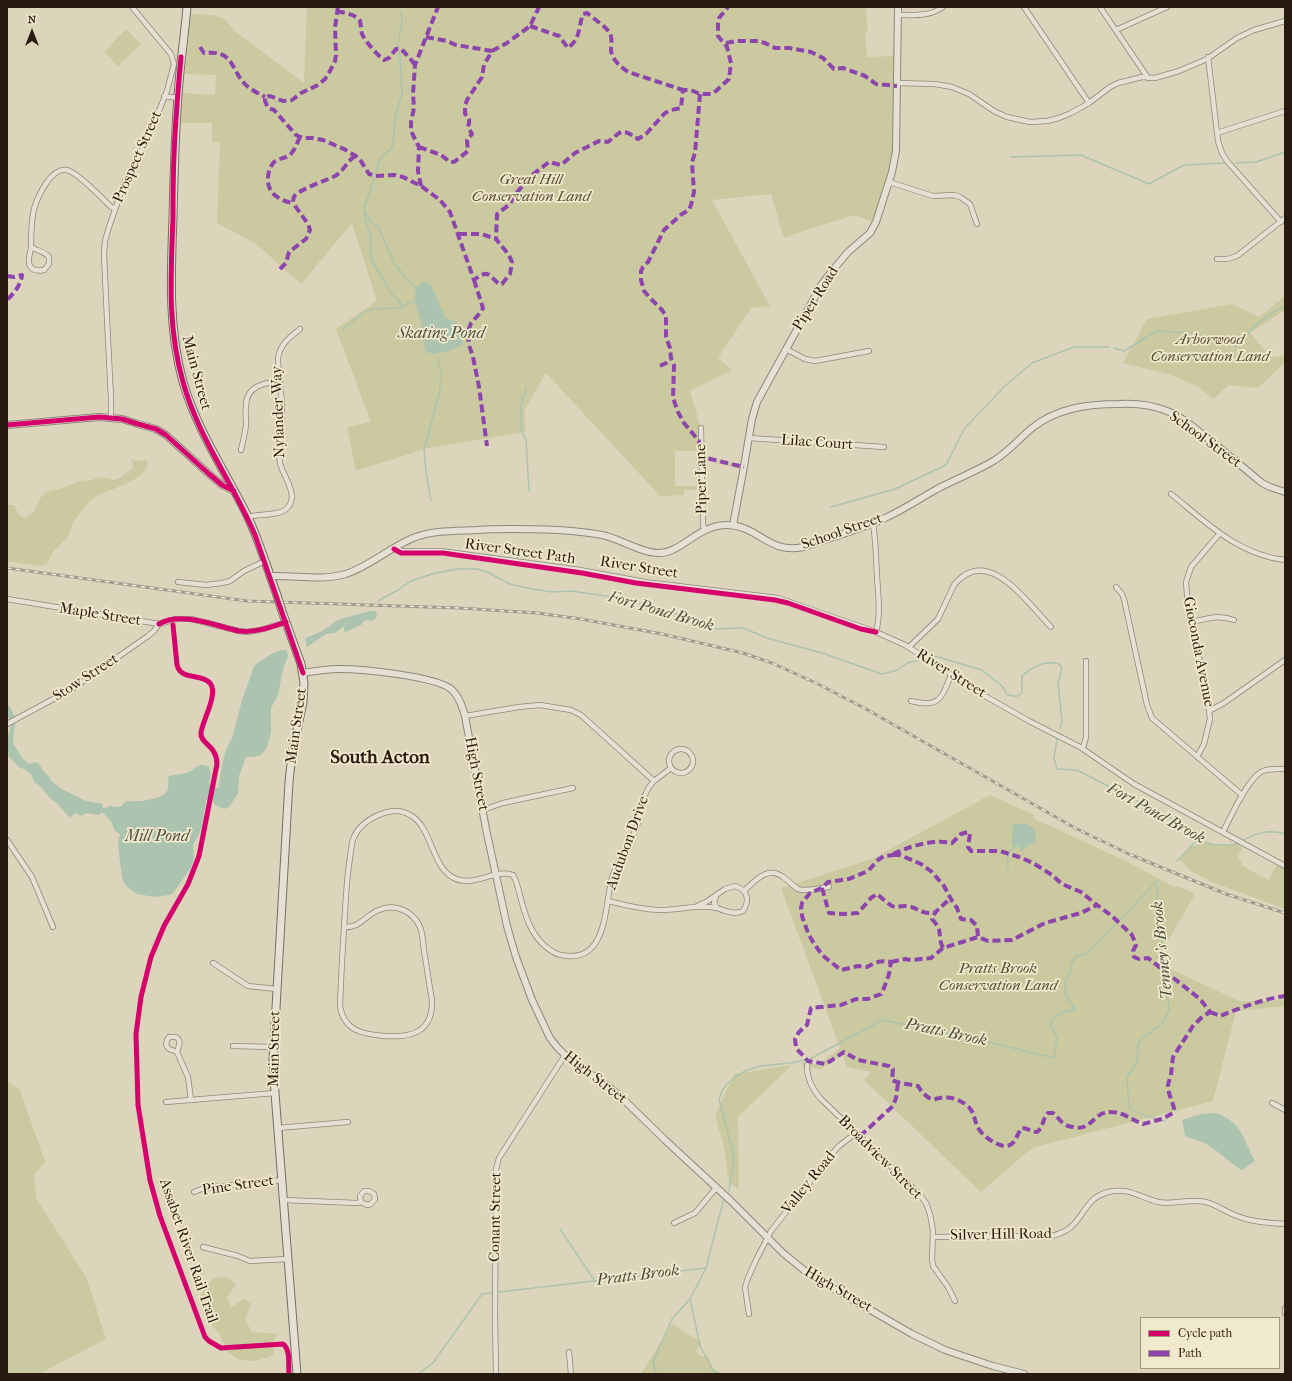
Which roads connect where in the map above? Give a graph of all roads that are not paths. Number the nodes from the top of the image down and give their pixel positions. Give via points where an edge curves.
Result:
1 (132, 7) edge
2 (188, 7) edge
3 (898, 7) edge
4 (943, 7) edge
5 (1024, 7) edge
6 (1100, 7) edge
7 (1167, 7) edge
8 (898, 15) junction
9 (1285, 21) edge
10 (1116, 30) junction
11 (172, 57) junction
12 (181, 57) junction
13 (1208, 57) junction
14 (1148, 78) junction
15 (897, 83) junction
16 (164, 96) junction
17 (178, 98) junction
18 (1089, 103) junction
19 (1285, 111) edge
20 (1217, 133) junction
21 (889, 182) junction
22 (115, 208) junction
23 (1283, 220) edge
24 (977, 224) dead end
25 (31, 247) junction
26 (1217, 259) dead end
27 (300, 329) dead end
28 (786, 349) junction
29 (869, 351) dead end
30 (280, 381) junction
31 (111, 418) junction
32 (7, 425) edge
33 (701, 428) dead end
34 (749, 438) junction
35 (884, 447) dead end
36 (241, 450) dead end
37 (234, 491) junction
38 (1285, 492) edge
39 (1171, 494) dead end
40 (248, 517) junction
41 (873, 524) junction
42 (732, 525) junction
43 (704, 530) junction
44 (1220, 533) junction
45 (394, 549) junction
46 (1285, 560) edge
47 (265, 561) junction
48 (270, 576) junction
49 (178, 582) dead end
50 (1116, 587) dead end
51 (7, 599) edge
52 (1234, 620) dead end
53 (286, 622) junction
54 (1191, 622) junction
55 (159, 624) junction
56 (1050, 627) dead end
57 (876, 632) junction
58 (909, 647) junction
59 (1285, 660) edge
60 (1086, 661) dead end
61 (303, 673) junction
62 (951, 675) junction
63 (911, 701) dead end
64 (1209, 710) junction
65 (465, 716) junction
66 (8, 724) edge
67 (1083, 748) junction
68 (1197, 757) junction
69 (671, 768) junction
70 (1285, 769) edge
71 (654, 781) junction
72 (574, 788) dead end
73 (1242, 795) junction
74 (483, 810) junction
75 (1222, 832) junction
76 (7, 840) edge
77 (1285, 866) edge
78 (496, 876) junction
79 (829, 887) dead end
80 (744, 891) junction
81 (716, 896) junction
82 (608, 902) junction
83 (697, 906) junction
84 (717, 908) junction
85 (53, 927) dead end
86 (344, 927) junction
87 (213, 963) dead end
88 (277, 989) junction
89 (233, 1046) dead end
90 (274, 1047) junction
91 (177, 1052) dead end
92 (565, 1055) junction
93 (807, 1065) dead end
94 (275, 1093) junction
95 (191, 1100) junction
96 (166, 1102) dead end
97 (1272, 1103) dead end
98 (1285, 1110) edge
99 (348, 1122) dead end
100 (278, 1128) junction
101 (856, 1133) junction
102 (282, 1180) junction
103 (716, 1188) junction
104 (194, 1192) dead end
105 (284, 1200) junction
106 (361, 1202) dead end
107 (674, 1223) dead end
108 (1285, 1224) edge
109 (767, 1237) junction
110 (933, 1237) junction
111 (203, 1247) dead end
112 (288, 1259) junction
113 (954, 1301) dead end
114 (1285, 1308) edge
115 (1285, 1313) edge
116 (750, 1314) dead end
117 (569, 1352) dead end
118 (297, 1374) edge
119 (496, 1374) edge
120 (571, 1374) edge
121 (1024, 1374) edge

1 - 11 street
2 - 12 main road, Main Street
3 - 8 street, Piper Road
4 - 8 street via 926,15
5 - 18 street
6 - 10 street
7 - 10 street
8 - 15 street, Piper Road
9 - 13 street via 1254,30
10 - 14 street
11 - 12 street
11 - 16 street, Prospect Street via 174,64
12 - 17 main road, Main Street
13 - 14 street via 1172,74
13 - 20 street
14 - 18 street via 1118,83
15 - 18 street via 935,84 960,89 994,112 1030,122 1059,118
15 - 21 street, Piper Road via 896,151
16 - 17 street
16 - 22 street, Prospect Street via 148,138 125,181
17 - 37 main road, Main Street via 171,280 174,338 183,382 196,418
19 - 20 street
20 - 23 street via 1224,157
21 - 24 street via 933,196 960,196 970,204
21 - 28 street, Piper Road via 872,229 828,276
22 - 25 street via 76,174 61,170 47,181 34,208
22 - 31 street, Prospect Street via 105,241 104,254
23 - 26 street via 1237,256
25 - 25 street via 30,266 36,271 44,270 49,257
27 - 30 street, Nylander Way via 280,350
28 - 29 street via 815,362
28 - 34 street, Piper Road via 756,405
30 - 36 street via 260,384 250,392 246,402 246,428
30 - 40 street, Nylander Way via 280,460 292,494 291,502 281,512
31 - 32 street
31 - 37 street via 163,433 222,485
33 - 43 street, Piper Lane
34 - 35 street, Lilac Court
34 - 42 street, Piper Road
37 - 40 main road, Main Street
38 - 41 street, School Street via 1262,483 1199,432 1166,410 1148,406 1110,404 1070,409 1048,417 994,460
39 - 44 street
40 - 47 main road, Main Street
41 - 42 street, School Street via 790,549 775,546 750,531
41 - 57 street via 878,592
42 - 43 street, School Street
43 - 45 street, School Street via 675,549 661,553 650,552 599,534 531,529 432,533 413,538
44 - 46 street via 1234,544 1252,552
44 - 54 street, Gioconda Avenue via 1195,562 1186,578
45 - 48 street, School Street via 358,569 338,576
45 - 57 street, River Street via 441,551 646,582 778,598
47 - 48 main road, Main Street
47 - 49 street via 219,584
48 - 53 main road, Main Street, bridge
50 - 68 street via 1124,599 1150,714
51 - 55 street, Maple Street
52 - 54 street via 1218,616
53 - 55 street, Maple Street via 247,632 191,619
53 - 61 main road, Main Street
54 - 64 street, Gioconda Avenue
55 - 66 street, Stow Street via 148,636 88,679
56 - 58 street via 1004,579 991,571 972,572 958,580 938,620
57 - 58 street, River Street
58 - 62 street, River Street
59 - 64 street via 1224,703
60 - 67 street via 1086,737
61 - 65 street, High Street via 345,669 382,672 431,681 444,685 454,692
61 - 88 main road, Main Street via 303,699 288,792
62 - 63 street via 937,701 925,705
62 - 67 street, River Street via 1029,721
64 - 68 street, Gioconda Avenue via 1209,728
65 - 71 street, Audubon Drive via 536,705 576,711
65 - 74 street, High Street
67 - 75 street, River Street via 1124,778
68 - 73 street
69 - 69 street via 678,773 688,771 693,765 692,756 685,750 675,751 669,759
69 - 71 street, Audubon Drive
70 - 73 street via 1262,771
71 - 82 street, Audubon Drive via 646,791 636,827 614,874
72 - 74 street via 503,803
73 - 75 street
74 - 78 street, High Street
75 - 77 street, River Street
76 - 85 street via 33,879
78 - 82 street, Audubon Drive via 508,874 515,877 532,932 549,950 562,956 580,954 595,944 601,934
78 - 86 street via 468,881 452,878 444,870 422,827 414,817 402,811 384,812 366,823 354,836 347,878
78 - 92 street, High Street via 516,957 532,1000 550,1038
79 - 80 street via 799,890 775,872 760,876
80 - 81 street via 739,887 731,887
80 - 84 street via 747,902 743,911 736,913
81 - 83 street
81 - 84 street via 714,903
82 - 83 street via 654,910
83 - 84 street
86 - 86 street via 355,926 377,910 389,907 402,909 415,919 421,930 432,1000 430,1019 420,1030 403,1036 373,1035 358,1031 347,1023 340,1006
87 - 88 street via 248,986
88 - 90 main road, Main Street
89 - 90 street
90 - 94 main road, Main Street
91 - 95 street via 188,1077
92 - 103 street, High Street via 620,1096
92 - 119 street, Conant Street via 499,1158 496,1169
93 - 101 street, Broadview Street via 809,1081 816,1093
94 - 95 street
94 - 100 main road, Main Street
95 - 96 street
97 - 98 street
99 - 100 street
100 - 102 main road, Main Street
101 - 109 street, Valley Road via 831,1155
101 - 110 street, Broadview Street via 926,1203
102 - 104 street, Pine Street via 204,1188
102 - 105 main road, Main Street
103 - 107 street via 695,1213
103 - 109 street, High Street
105 - 106 street via 356,1204
105 - 112 main road, Main Street
108 - 110 street, Silver Hill Road via 1245,1219 1206,1202 1158,1202 1121,1191 1096,1197 1084,1208 1073,1226 1052,1236
109 - 116 street, Valley Road via 745,1287
109 - 121 street, High Street via 810,1275 912,1334 945,1350
110 - 113 street, Broadview Street via 933,1266 948,1287
111 - 112 street via 250,1261
112 - 118 main road, Main Street
114 - 115 street
117 - 120 street

